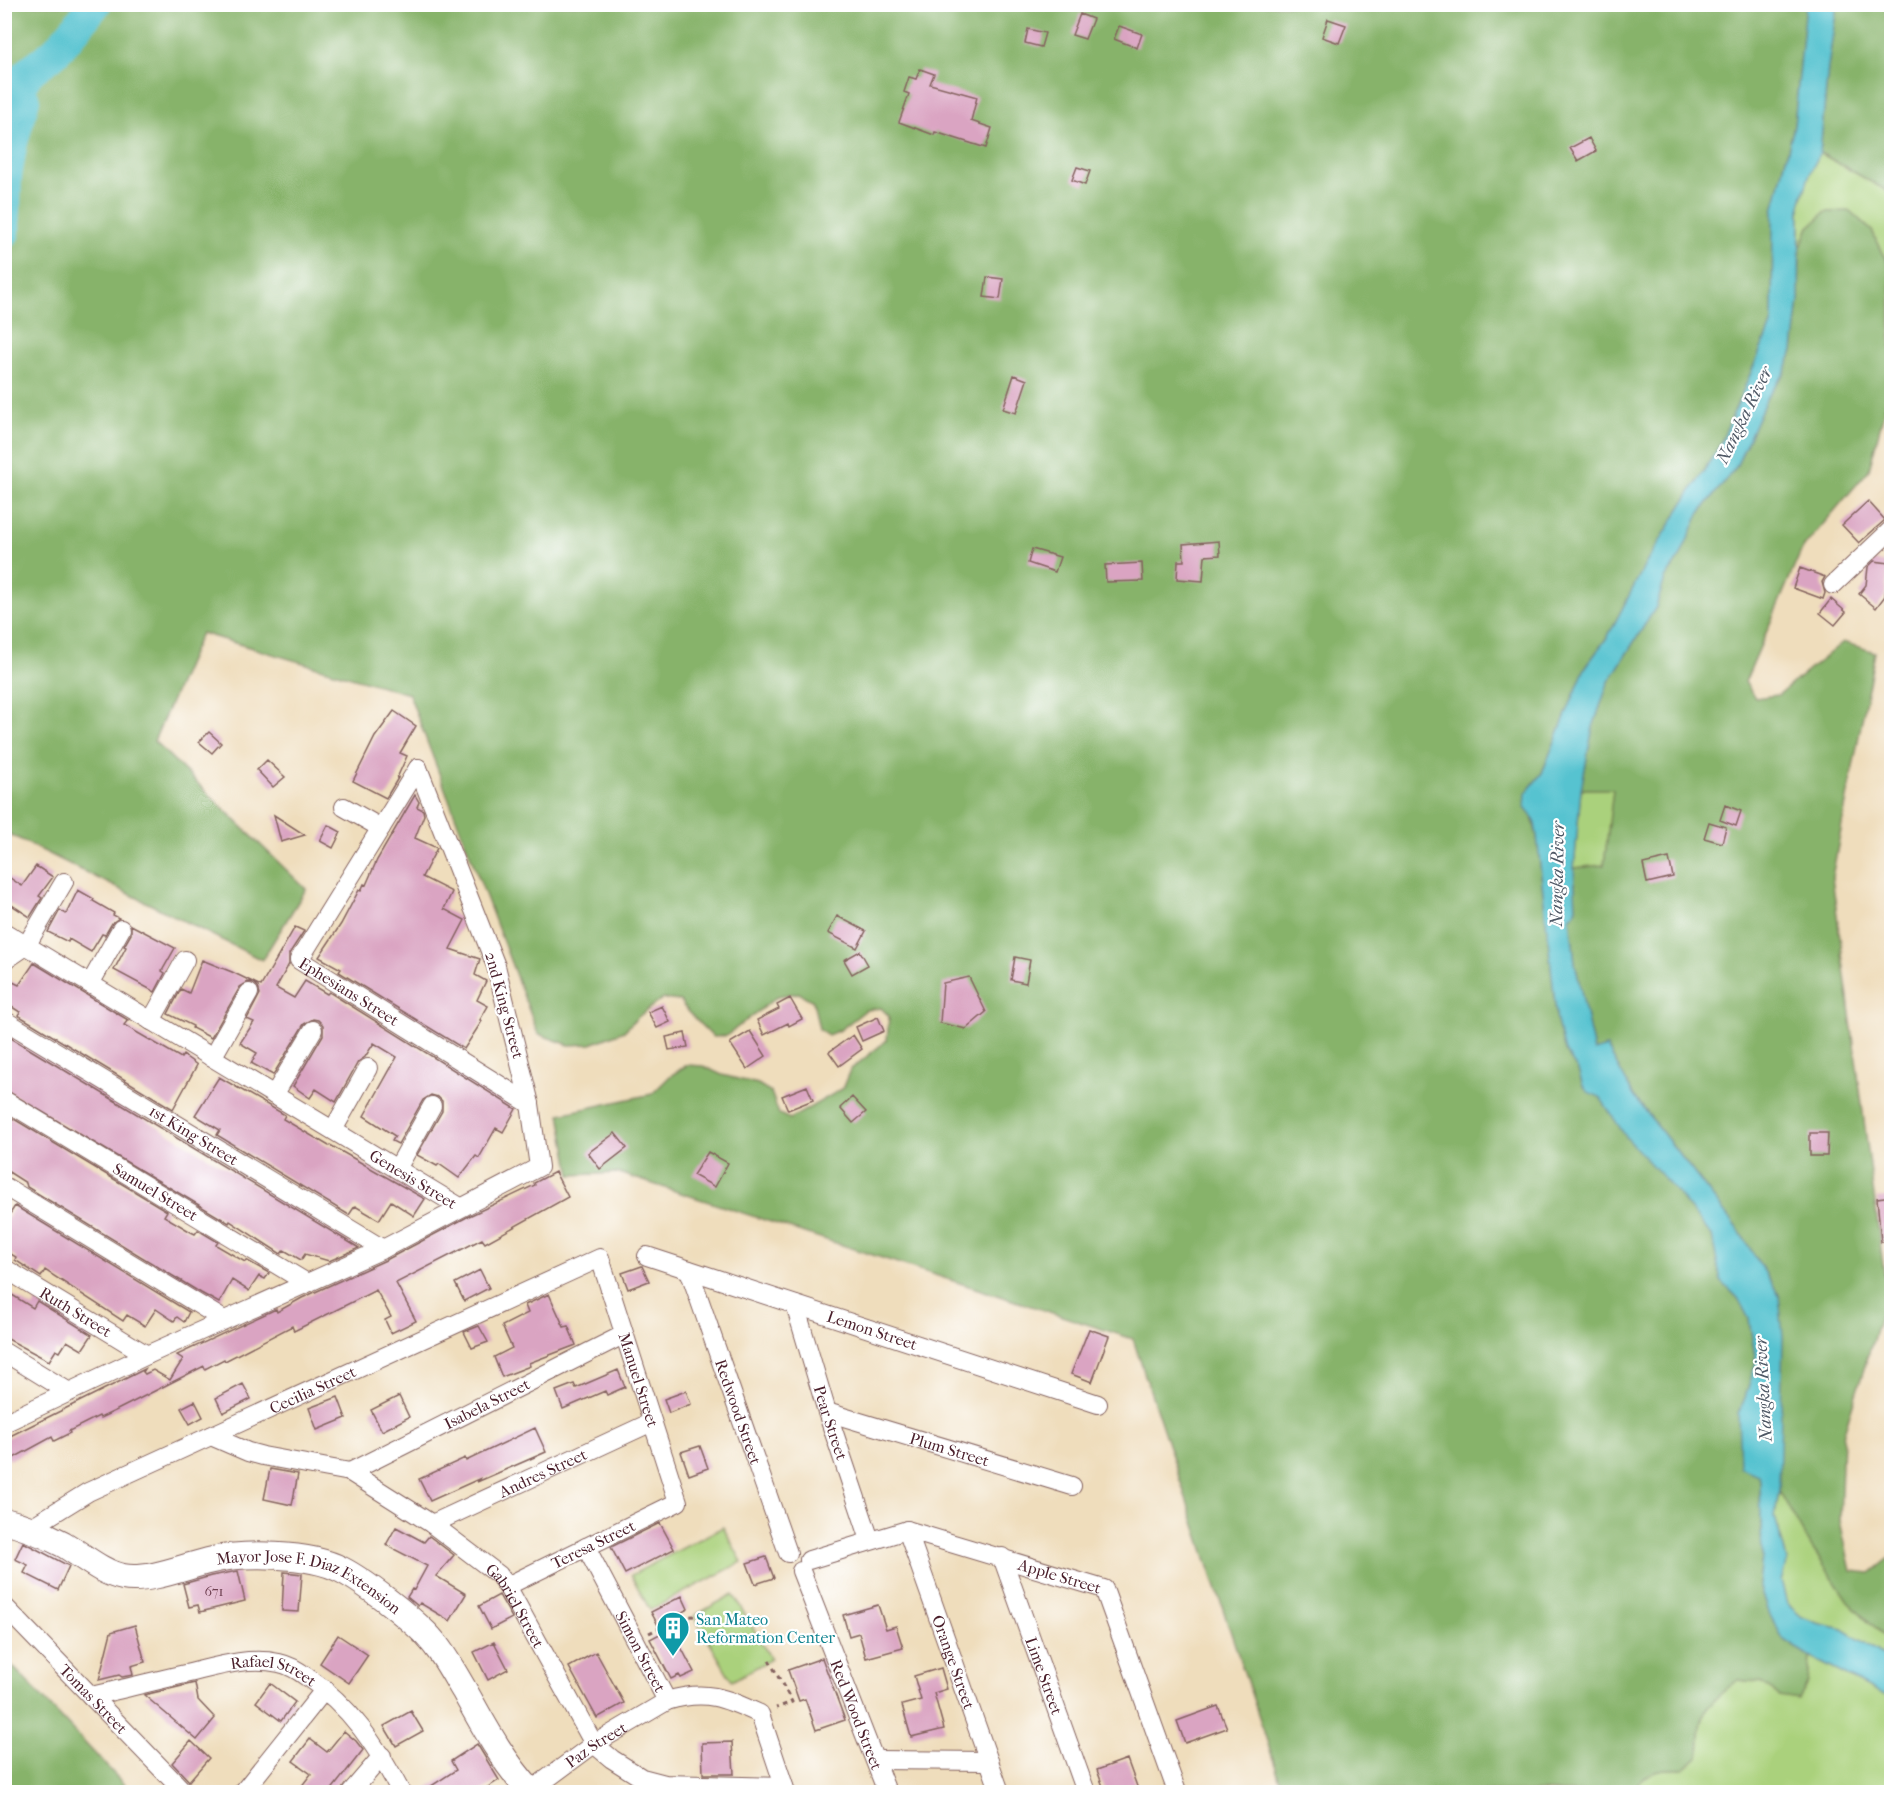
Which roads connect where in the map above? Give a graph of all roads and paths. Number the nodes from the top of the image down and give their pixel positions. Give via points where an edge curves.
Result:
1 (1892, 529) edge
2 (1833, 585) dead end
3 (418, 768) joint
4 (344, 807) dead end
5 (381, 828) junction
6 (64, 882) dead end
7 (121, 929) dead end
8 (4, 932) edge
9 (26, 946) junction
10 (4, 960) edge
11 (185, 960) dead end
12 (90, 984) junction
13 (249, 993) dead end
14 (4, 1020) edge
15 (151, 1021) junction
16 (313, 1030) dead end
17 (212, 1058) junction
18 (368, 1068) dead end
19 (274, 1095) junction
20 (4, 1100) edge
21 (530, 1104) junction
22 (432, 1106) dead end
23 (333, 1130) junction
24 (397, 1169) junction
25 (4, 1186) edge
26 (460, 1207) junction
27 (383, 1249) junction
28 (647, 1256) dead end
29 (600, 1258) joint
30 (4, 1268) edge
31 (688, 1270) junction
32 (307, 1283) junction
33 (795, 1305) junction
34 (224, 1320) junction
35 (623, 1335) junction
36 (4, 1352) edge
37 (147, 1356) junction
38 (69, 1392) junction
39 (1098, 1404) dead end
40 (827, 1412) junction
41 (652, 1422) junction
42 (4, 1423) edge
43 (212, 1436) junction
44 (350, 1472) junction
45 (1072, 1486) dead end
46 (678, 1502) joint
47 (4, 1521) edge
48 (432, 1524) junction
49 (30, 1528) junction
50 (907, 1530) junction
51 (870, 1540) junction
52 (586, 1547) junction
53 (1002, 1557) junction
54 (805, 1565) junction
55 (507, 1586) junction
56 (4, 1606) edge
57 (694, 1616) dead end
58 (647, 1634) dead end
59 (769, 1660) dead end
60 (325, 1689) junction
61 (92, 1696) junction
62 (668, 1701) junction
63 (792, 1702) dead end
64 (594, 1744) junction
65 (382, 1756) junction
66 (876, 1760) junction
67 (989, 1761) junction
68 (785, 1790) edge
69 (184, 1792) edge
70 (243, 1792) edge
71 (351, 1792) edge
72 (400, 1792) edge
73 (530, 1792) edge
74 (888, 1792) edge
75 (1000, 1792) edge
76 (1086, 1792) edge
77 (1177, 1792) edge

1 - 2 street
3 - 5 street, Ephesians Street
3 - 21 street, 2nd King Street via 496,966
4 - 5 street
5 - 21 street, Ephesians Street via 299,960
6 - 9 street
7 - 12 street
8 - 9 street, Genesis Street
9 - 10 street
9 - 12 street, Genesis Street
11 - 15 street
12 - 15 street, Genesis Street
13 - 17 street
14 - 27 street, 1st King Street
15 - 17 street, Genesis Street
16 - 19 street
17 - 19 street, Genesis Street
18 - 23 street
19 - 23 street, Genesis Street
20 - 32 street, Samuel Street
21 - 26 street, 2nd King Street via 539,1167
22 - 24 street
23 - 24 street, Genesis Street
24 - 26 street, Genesis Street
25 - 34 street
26 - 27 street, Genesis Street
27 - 32 street, Genesis Street
28 - 31 street, Lemon Street
29 - 35 street, Manuel Street
29 - 43 street, Cecilia Street
30 - 37 street, Ruth Street
31 - 33 street, Lemon Street
31 - 54 street, Redwood Street via 788,1553 793,1549 804,1550
32 - 34 street, Genesis Street
33 - 39 street, Lemon Street
33 - 40 street, Pear Street
34 - 37 street, Genesis Street
35 - 41 street, Manuel Street
35 - 44 street, Isabela Street
36 - 38 street
37 - 38 street, Genesis Street
38 - 42 street, Genesis Street
40 - 45 street, Plum Street
40 - 51 street, Pear Street
41 - 46 street, Manuel Street
41 - 48 street, Andres Street
43 - 44 street, Gabriel Street via 263,1456
43 - 49 street, Cecilia Street via 88,1492
44 - 48 street, Gabriel Street
46 - 52 street, Teresa Street
47 - 49 street, Mayor Jose F. Diaz Extension
48 - 55 street, Gabriel Street via 499,1575
49 - 73 street, Mayor Jose F. Diaz Extension via 124,1578 256,1554 341,1569 434,1642 500,1754
50 - 51 street
50 - 53 street, Apple Street
50 - 67 street, Orange Street
51 - 54 street
52 - 55 street, Teresa Street
52 - 62 street, Simon Street
53 - 76 street, Lime Street
53 - 77 street, Apple Street via 1104,1589
54 - 66 street, Red Wood Street
55 - 64 street, Gabriel Street
56 - 61 street, Tomas Street
57 - 58 path via 682,1617
59 - 63 path
60 - 61 street, Rafael Street via 281,1663 262,1661 237,1662
60 - 65 street, Rafael Street
60 - 70 street
61 - 69 street, Tomas Street
62 - 64 street, Paz Street
62 - 68 street, Simon Street via 693,1695 717,1696 760,1714
64 - 68 street, Gabriel Street via 632,1772 658,1783
64 - 73 street, Paz Street
65 - 71 street
65 - 72 street, Rafael Street
66 - 67 street
66 - 74 street, Red Wood Street
67 - 75 street, Orange Street

